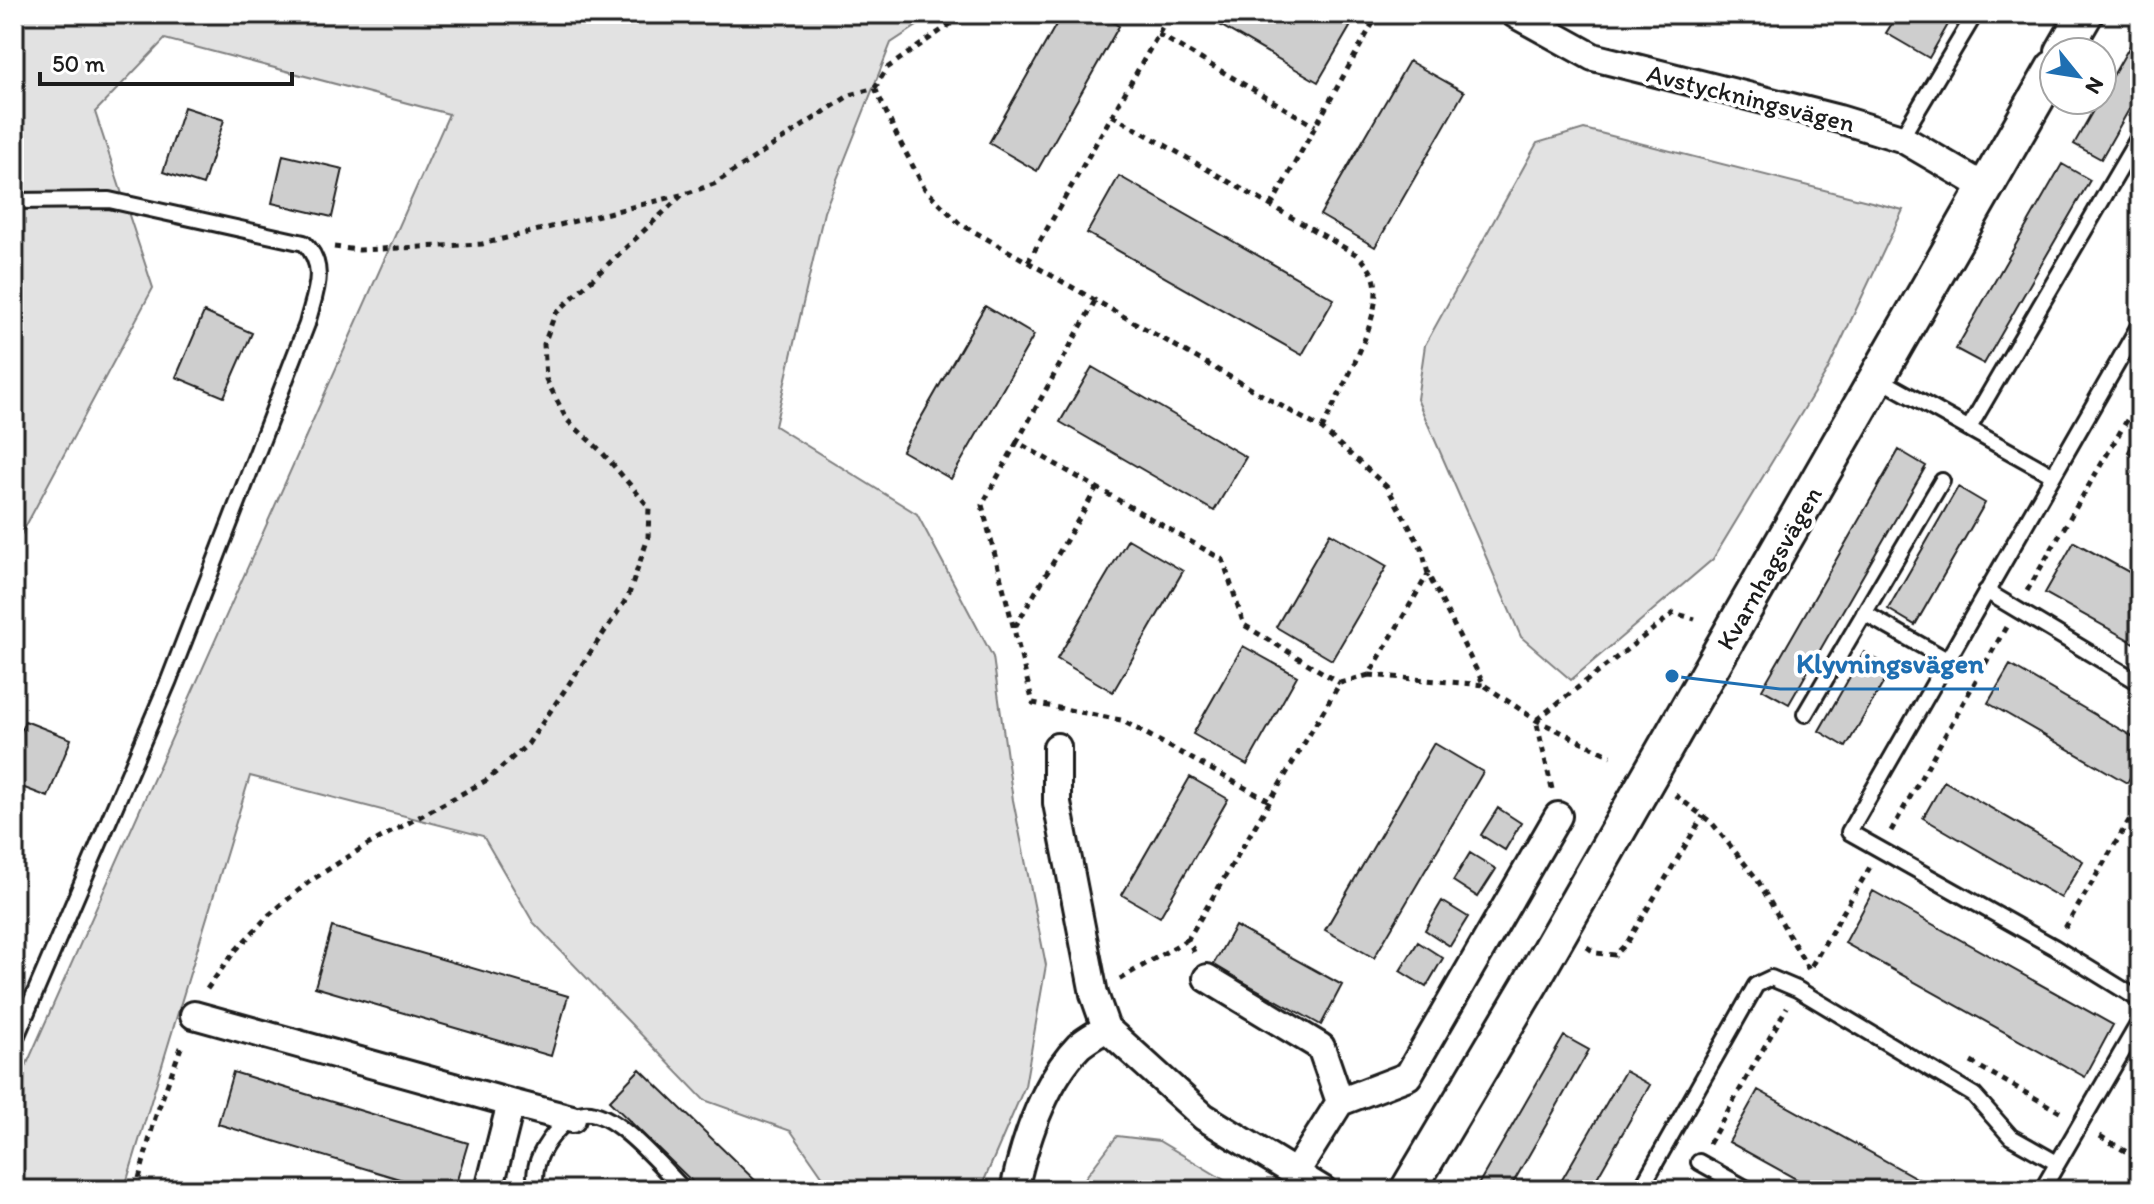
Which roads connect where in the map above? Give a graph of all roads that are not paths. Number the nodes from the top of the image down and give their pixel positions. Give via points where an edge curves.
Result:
1 (1515, 14) edge
2 (1975, 14) edge
3 (2085, 14) edge
4 (2072, 36) edge
5 (2038, 96) edge
6 (2140, 135) edge
7 (1901, 138) junction
8 (1985, 187) junction
9 (14, 201) edge
10 (2140, 324) edge
11 (2135, 345) edge
12 (1878, 378) junction
13 (1969, 428) junction
14 (2052, 475) junction
15 (1942, 481) dead end
16 (1986, 591) junction
17 (1864, 613) junction
18 (1947, 660) junction
19 (2140, 683) edge
20 (1805, 714) dead end
21 (1057, 747) dead end
22 (1558, 816) road end
23 (1207, 978) road end
24 (2140, 1000) edge
25 (194, 1015) road end
26 (2140, 1021) edge
27 (1106, 1028) junction
28 (14, 1042) edge
29 (1340, 1102) junction
30 (511, 1103) junction
31 (572, 1119) junction
32 (1699, 1162) road end
33 (2057, 1163) junction
34 (1296, 1172) junction
35 (489, 1190) edge
36 (536, 1190) edge
37 (684, 1190) edge
38 (1014, 1190) edge
39 (1323, 1190) edge
40 (1408, 1190) edge
41 (1640, 1190) edge
42 (1749, 1190) edge
43 (2042, 1190) edge

1 - 7 street, Avstyckningsvägen via 1593,57
2 - 7 lane
3 - 4 street
5 - 8 street, Kvarnhagsvägen
6 - 13 lane
7 - 8 street, Avstyckningsvägen
8 - 12 street, Kvarnhagsvägen
9 - 28 lane via 109,200 304,243 319,266 307,324 169,680
10 - 11 lane
11 - 14 lane
12 - 13 lane
12 - 40 street, Kvarnhagsvägen
13 - 14 lane
14 - 16 lane
15 - 17 lane
16 - 18 lane
16 - 19 lane
17 - 18 lane
17 - 20 lane
18 - 24 lane via 1849,832
21 - 27 street via 1057,803 1094,994
22 - 29 street via 1408,1076
23 - 29 street via 1321,1047
25 - 30 street
26 - 33 lane
27 - 34 street via 1204,1117
27 - 38 street via 1082,1043 1058,1071 1037,1115
29 - 34 street
30 - 31 street
30 - 35 street
31 - 36 lane via 538,1158
31 - 37 lane via 582,1112 613,1121
32 - 42 lane
33 - 41 lane via 2011,1137 1974,1095 1771,978 1756,985
33 - 43 lane
34 - 39 street

